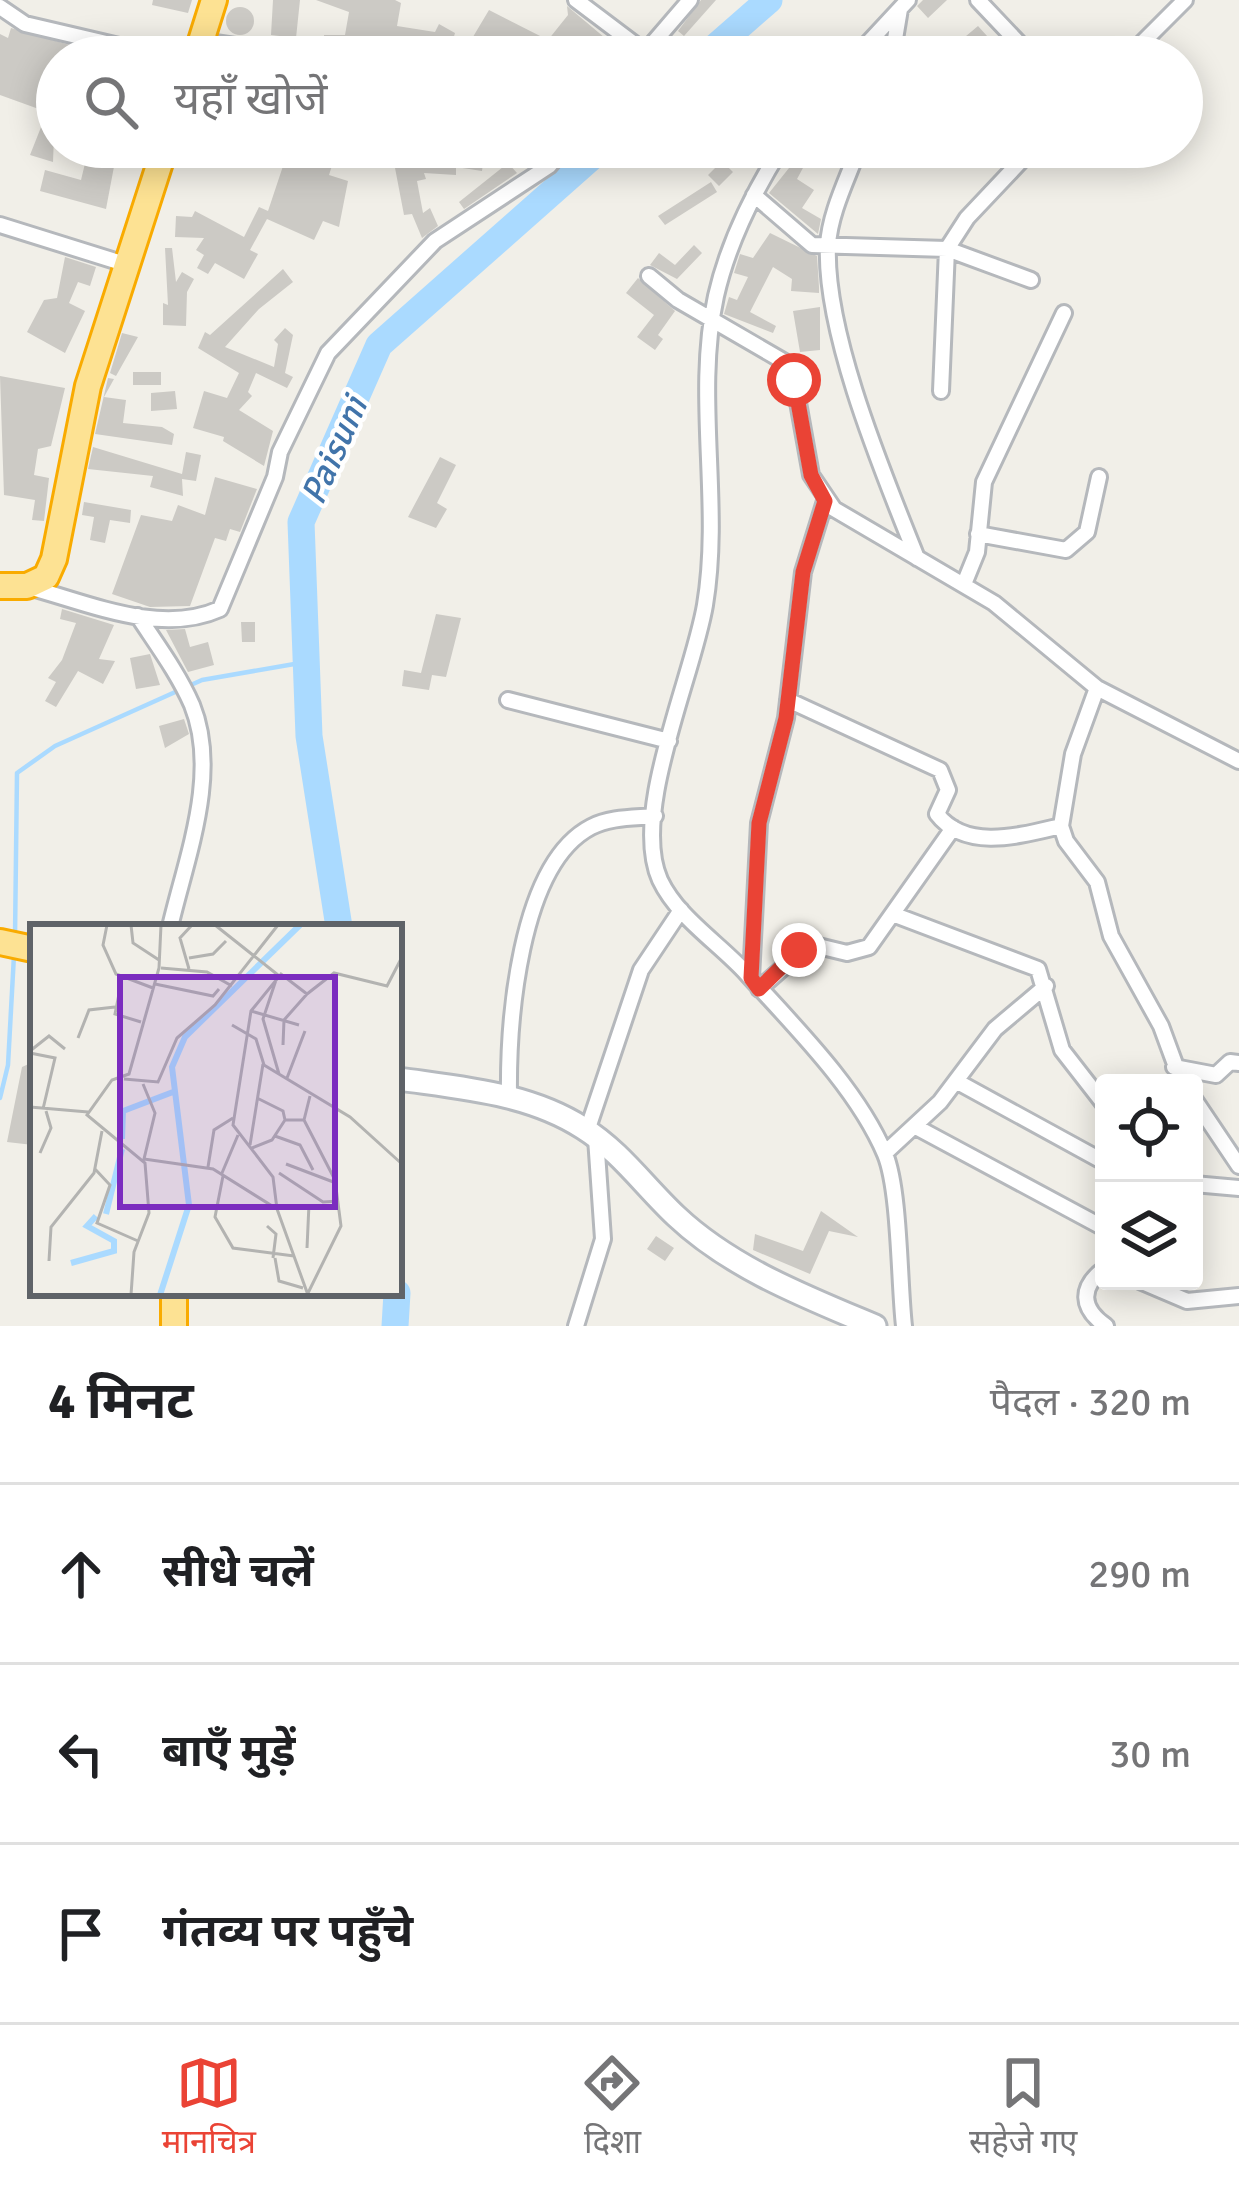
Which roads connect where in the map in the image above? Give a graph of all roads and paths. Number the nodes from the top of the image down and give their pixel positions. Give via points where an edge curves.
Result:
1 (214, 0) edge
2 (575, 0) edge
3 (690, 0) edge
4 (978, 0) edge
5 (1185, 0) edge
6 (904, 4) edge
7 (0, 7) edge
8 (76, 36) edge
9 (203, 36) edge
10 (620, 36) edge
11 (659, 36) edge
12 (874, 36) edge
13 (897, 36) edge
14 (1012, 36) edge
15 (1149, 36) edge
16 (158, 168) edge
17 (546, 168) edge
18 (770, 168) edge
19 (852, 168) edge
20 (1014, 168) edge
21 (754, 195) junction
22 (0, 226) edge
23 (828, 246) junction
24 (947, 249) junction
25 (125, 264) junction
26 (649, 276) dead end
27 (1030, 280) dead end
28 (1064, 313) dead end
29 (712, 317) junction
30 (941, 391) dead end
31 (1099, 477) dead end
32 (825, 501) junction
33 (978, 534) junction
34 (917, 558) junction
35 (964, 584) junction
36 (0, 586) edge
37 (27, 586) junction
38 (138, 616) junction
39 (1097, 688) junction
40 (508, 700) dead end
41 (788, 700) junction
42 (669, 742) junction
43 (1239, 761) edge
44 (655, 816) junction
45 (1061, 826) junction
46 (953, 828) junction
47 (681, 910) junction
48 (895, 915) junction
49 (171, 924) edge
50 (0, 941) edge
51 (30, 948) edge
52 (755, 983) junction
53 (1046, 986) junction
54 (1239, 1063) edge
55 (1174, 1067) junction
56 (1178, 1074) edge
57 (402, 1079) edge
58 (956, 1081) junction
59 (1095, 1092) edge
60 (499, 1094) junction
61 (1203, 1110) edge
62 (916, 1127) junction
63 (1222, 1132) junction
64 (592, 1134) junction
65 (1239, 1134) edge
66 (884, 1154) junction
67 (1095, 1157) edge
68 (1239, 1166) edge
69 (1203, 1185) edge
70 (1239, 1188) edge
71 (1095, 1223) edge
72 (1095, 1276) edge
73 (1161, 1290) edge
74 (1239, 1296) edge
75 (1087, 1309) junction
76 (576, 1326) edge
77 (875, 1326) edge
78 (904, 1326) edge
79 (1085, 1326) edge
80 (1106, 1326) edge

1 - 9 highway
2 - 10 street
3 - 11 street
4 - 14 street
5 - 15 street
6 - 12 street
6 - 13 street
7 - 8 street via 25,24
16 - 25 highway
17 - 38 street via 435,241 328,353 220,609 192,622
18 - 21 street
19 - 23 street
20 - 24 street
21 - 23 street via 806,242
21 - 29 street
22 - 25 street
23 - 24 street
23 - 34 street via 863,417
24 - 27 street
24 - 30 street
25 - 37 highway via 88,386 54,559 46,577
26 - 29 street
28 - 33 street via 984,482
29 - 32 street via 783,361
29 - 42 street via 706,603
31 - 33 street via 1087,532 1066,550
32 - 34 street
32 - 41 street via 803,572
33 - 35 street
34 - 35 street
35 - 39 street
36 - 37 highway
37 - 38 street
38 - 49 street via 194,710 202,784
39 - 43 street
39 - 45 street via 1073,754
40 - 42 street
41 - 46 street via 940,770 947,790 937,814
41 - 52 street via 759,823
42 - 44 street
44 - 47 street via 659,879
44 - 60 street via 588,828 562,851 544,884 510,1004
45 - 46 street via 1009,839
45 - 55 street via 1097,882 1111,936 1161,1026
46 - 48 street
47 - 52 street
47 - 64 street via 641,970
48 - 52 street via 869,947 847,953 810,944
48 - 53 street via 1024,962
50 - 51 highway
52 - 66 street via 842,1087
53 - 58 street via 995,1029
53 - 59 street via 1062,1050
54 - 55 street via 1216,1076
55 - 56 street
57 - 60 street
58 - 62 street
58 - 67 street
60 - 64 street
61 - 63 street
62 - 66 street
62 - 71 street
63 - 65 street
63 - 68 street
64 - 76 street via 603,1239
64 - 77 street via 678,1218 735,1260
66 - 78 street
69 - 70 street
72 - 75 street
73 - 74 street via 1187,1301
75 - 79 street
75 - 80 street

